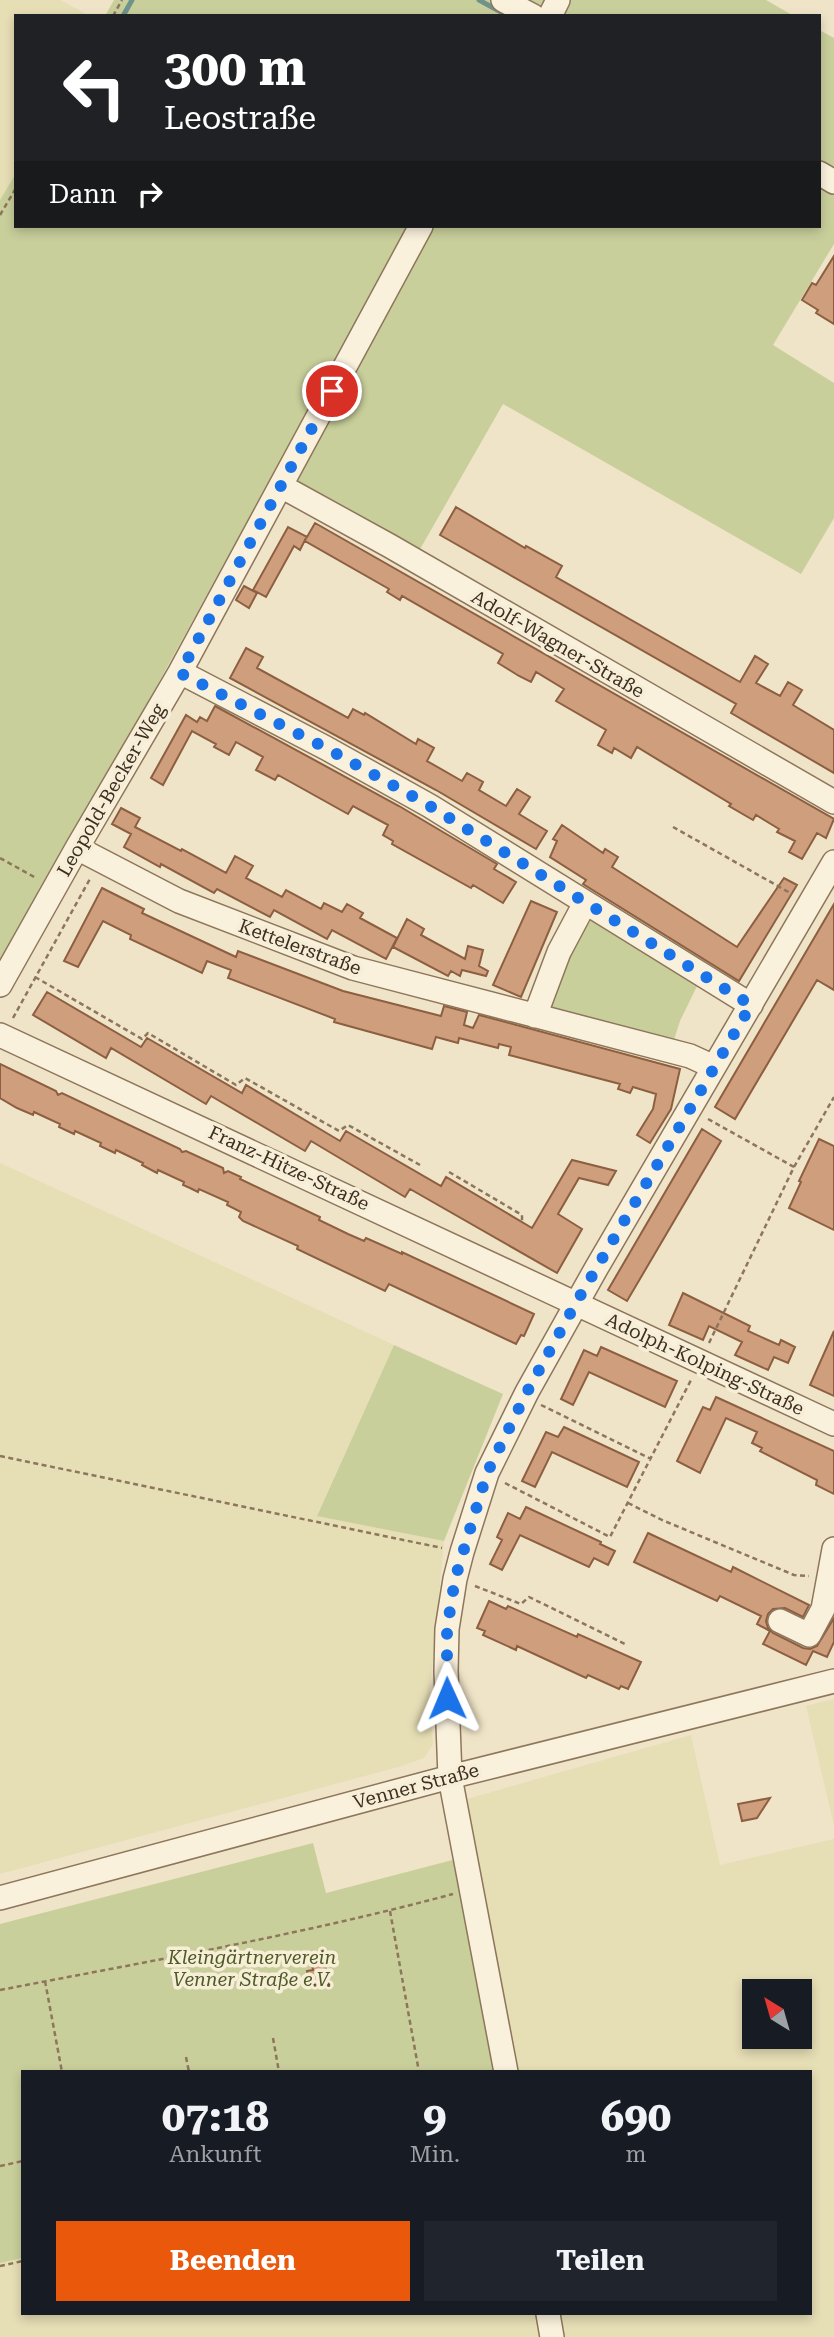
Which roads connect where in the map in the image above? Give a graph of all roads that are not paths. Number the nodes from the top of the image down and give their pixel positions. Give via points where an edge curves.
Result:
1 (503, 0) edge
2 (529, 14) edge
3 (420, 228) edge
4 (281, 486) junction
5 (180, 673) junction
6 (834, 802) edge
7 (77, 848) junction
8 (834, 862) edge
9 (585, 902) junction
10 (0, 985) edge
11 (751, 1005) junction
12 (535, 1016) junction
13 (1, 1036) edge
14 (714, 1067) junction
15 (576, 1303) junction
16 (834, 1424) edge
17 (834, 1549) edge
18 (831, 1583) edge
19 (780, 1621) dead end
20 (834, 1681) edge
21 (450, 1777) junction
22 (0, 1898) edge
23 (506, 2070) edge
24 (548, 2315) edge
25 (552, 2337) edge

1 - 2 street
3 - 4 street, Leopold-Becker-Weg
4 - 5 street, Leopold-Becker-Weg
4 - 6 street, Adolf-Wagner-Straße
5 - 7 street, Leopold-Becker-Weg
5 - 9 street via 430,806
7 - 10 street, Leopold-Becker-Weg
7 - 12 street, Kettelerstraße via 178,901 353,968
8 - 11 street
9 - 11 street
9 - 12 street via 559,951
11 - 14 street
12 - 14 street, Kettelerstraße via 690,1056
13 - 15 street, Franz-Hitze-Straße
14 - 15 street
15 - 16 street, Adolph-Kolping-Straße
15 - 21 street via 487,1473 462,1552 447,1629
17 - 18 street
18 - 19 street via 809,1635
20 - 21 street, Venner Straße
21 - 22 street, Venner Straße
21 - 23 street
24 - 25 street

